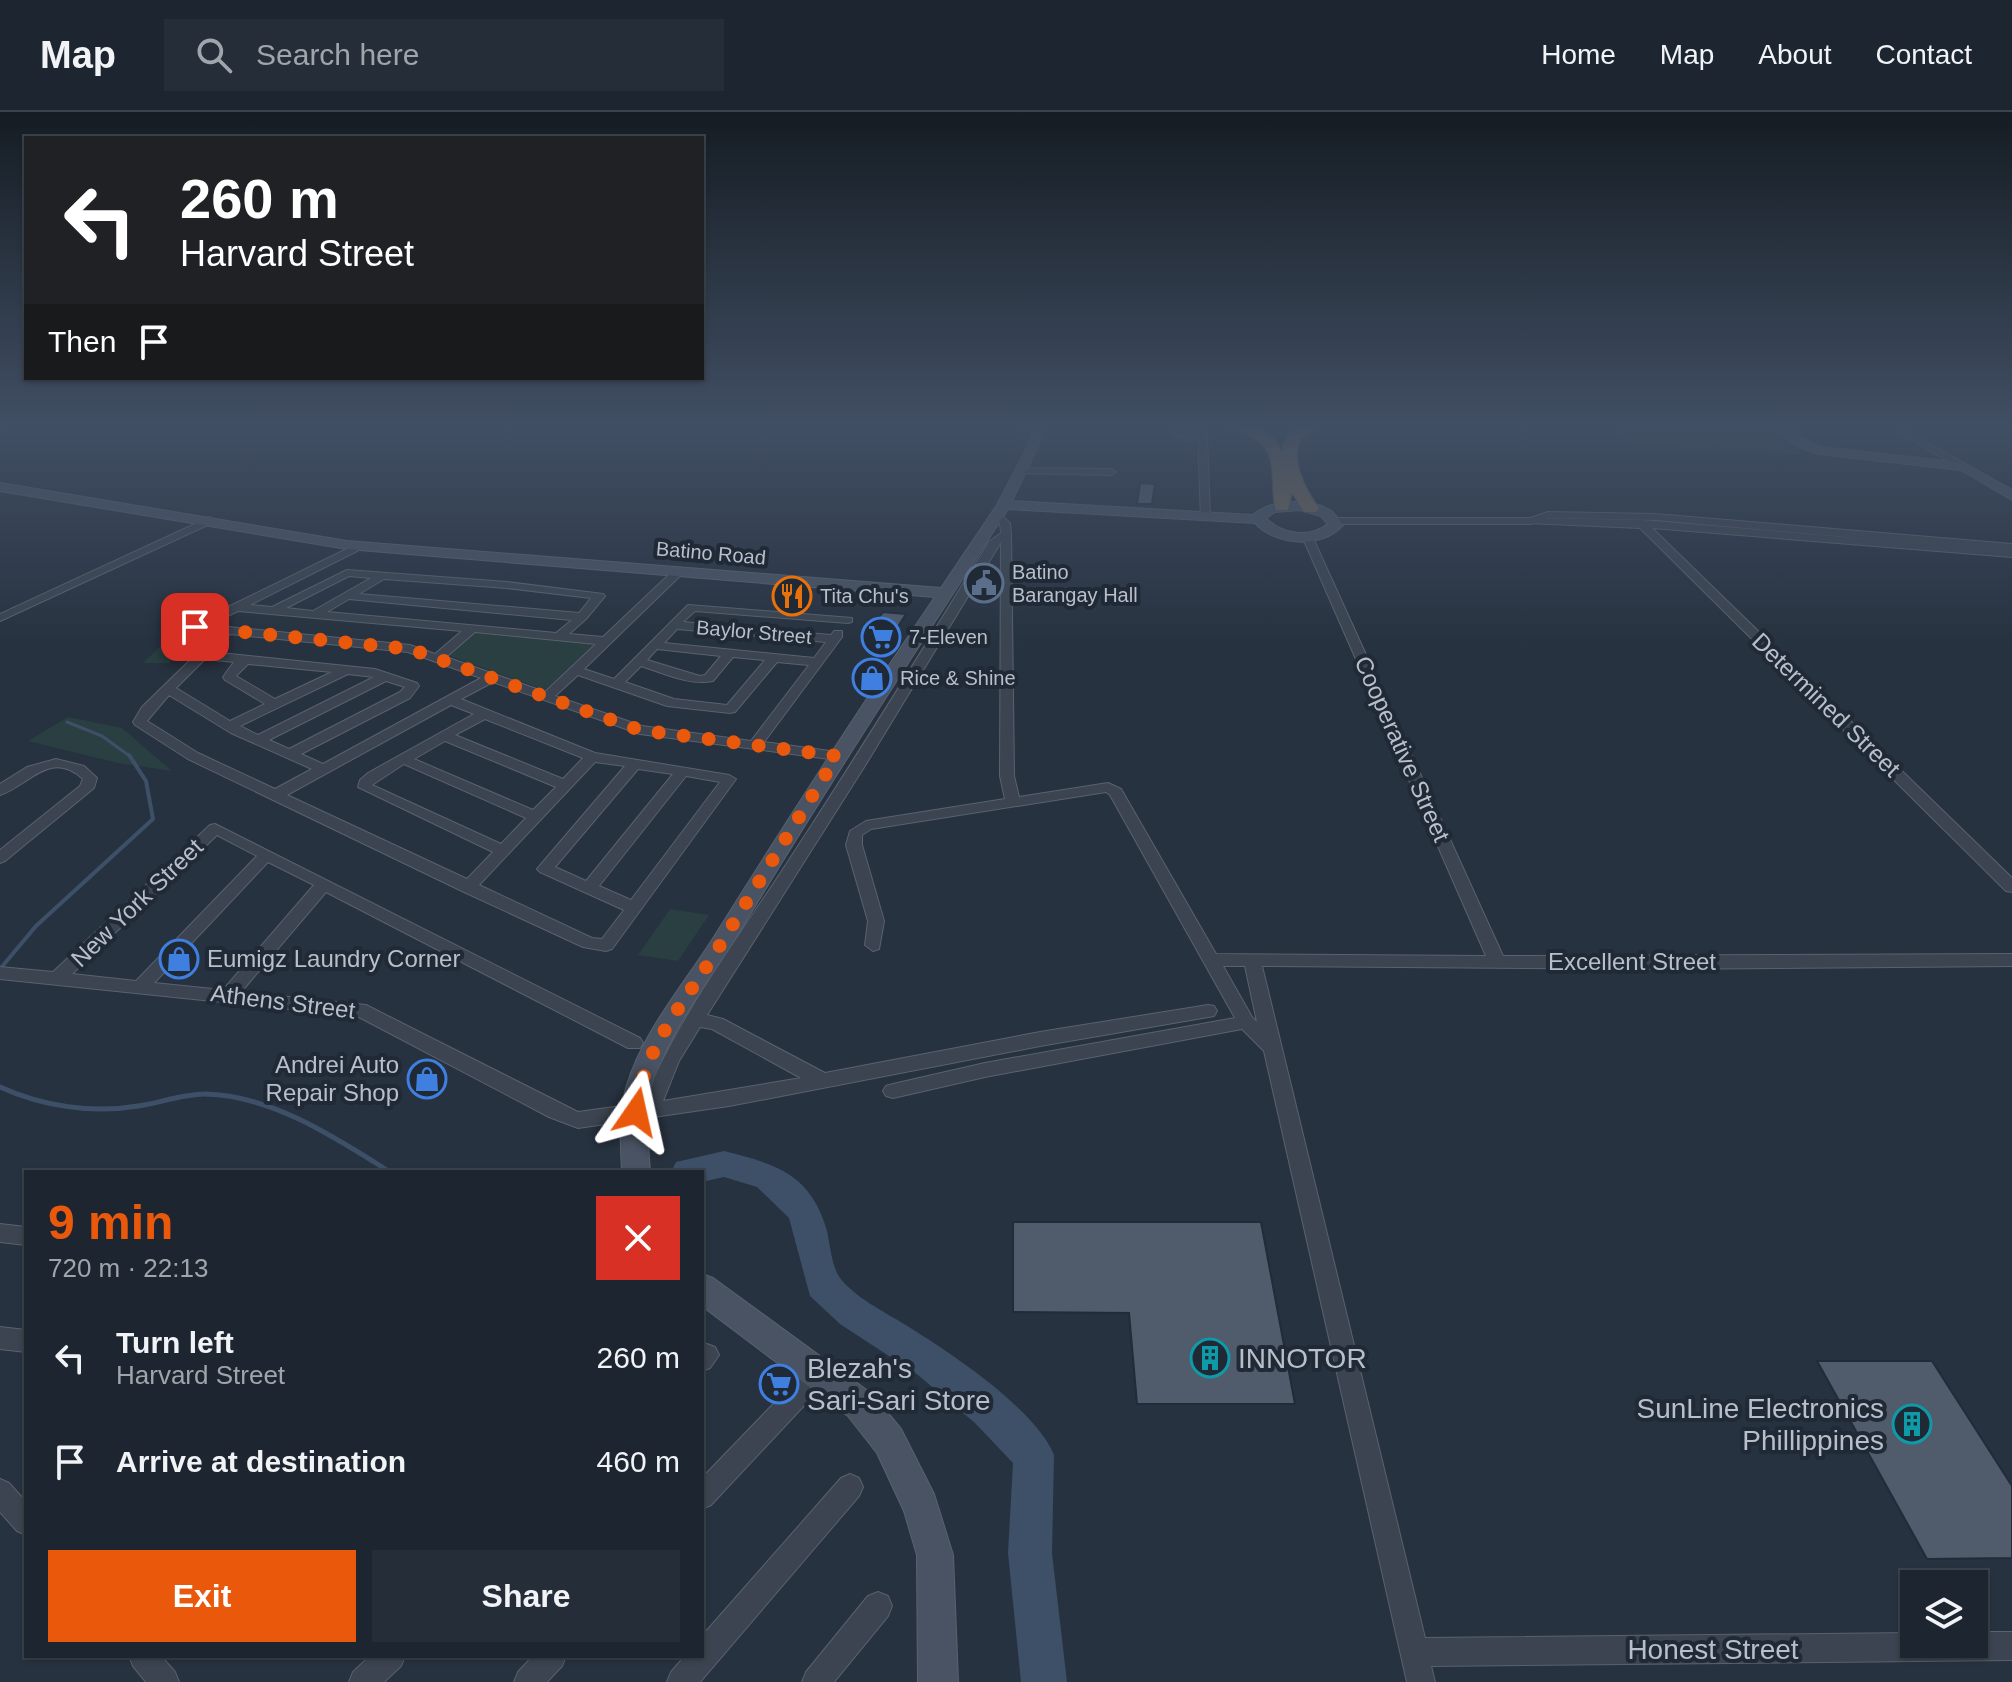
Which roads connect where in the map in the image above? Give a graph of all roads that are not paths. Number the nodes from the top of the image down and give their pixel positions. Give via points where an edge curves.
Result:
1 (65, 497) edge
2 (1005, 497) edge
3 (1205, 497) edge
4 (1285, 497) edge
5 (1300, 497) edge
6 (1282, 506) junction
7 (1310, 508) junction
8 (1001, 510) junction
9 (1206, 517) junction
10 (1259, 519) junction
11 (210, 520) junction
12 (1335, 521) junction
13 (1531, 521) junction
14 (1641, 523) junction
15 (1006, 534) junction
16 (1307, 536) junction
17 (359, 546) junction
18 (2012, 551) edge
19 (680, 570) junction
20 (382, 576) junction
21 (944, 593) junction
22 (348, 596) junction
23 (237, 607) junction
24 (274, 610) junction
25 (315, 614) junction
26 (582, 617) junction
27 (0, 618) edge
28 (674, 625) junction
29 (472, 629) junction
30 (226, 631) junction
31 (560, 636) junction
32 (833, 639) junction
33 (605, 641) junction
34 (653, 645) junction
35 (730, 653) junction
36 (201, 655) junction
37 (439, 657) junction
38 (773, 658) junction
39 (245, 660) junction
40 (638, 661) junction
41 (816, 662) junction
42 (345, 670) junction
43 (576, 670) junction
44 (386, 676) junction
45 (493, 677) junction
46 (617, 683) junction
47 (169, 689) junction
48 (547, 697) junction
49 (451, 700) junction
50 (274, 704) junction
51 (484, 714) junction
52 (230, 726) junction
53 (445, 736) junction
54 (258, 740) junction
55 (754, 746) junction
56 (290, 754) junction
57 (837, 756) junction
58 (592, 757) junction
59 (403, 759) junction
60 (634, 765) junction
61 (323, 769) junction
62 (683, 771) junction
63 (564, 785) junction
64 (0, 791) edge
65 (277, 794) junction
66 (1013, 802) junction
67 (534, 816) junction
68 (502, 850) junction
69 (267, 854) junction
70 (0, 858) edge
71 (324, 884) junction
72 (468, 887) junction
73 (2012, 887) edge
74 (589, 888) junction
75 (634, 908) junction
76 (873, 945) dead end
77 (1211, 960) junction
78 (2012, 960) edge
79 (1252, 961) junction
80 (1497, 962) junction
81 (0, 973) edge
82 (49, 978) junction
83 (140, 987) junction
84 (228, 995) junction
85 (1208, 1011) dead end
86 (695, 1019) junction
87 (1246, 1022) junction
88 (634, 1043) dead end
89 (1273, 1049) junction
90 (823, 1081) junction
91 (893, 1091) dead end
92 (643, 1111) junction
93 (636, 1170) edge
94 (0, 1233) edge
95 (24, 1236) edge
96 (704, 1289) edge
97 (0, 1338) edge
98 (24, 1341) edge
99 (818, 1374) junction
100 (850, 1487) dead end
101 (0, 1492) edge
102 (704, 1494) edge
103 (24, 1520) edge
104 (878, 1606) dead end
105 (2012, 1646) edge
106 (1414, 1652) junction
107 (704, 1655) edge
108 (145, 1658) edge
109 (550, 1658) edge
110 (702, 1658) edge
111 (165, 1682) edge
112 (528, 1682) edge
113 (681, 1682) edge
114 (816, 1682) edge
115 (938, 1682) edge
116 (1421, 1682) edge

1 - 11 main road, Batino Road
2 - 8 main road
3 - 9 street
4 - 6 highway
5 - 7 highway
6 - 7 main road
6 - 10 main road via 1265,511
7 - 12 main road
8 - 9 main road
8 - 15 street
8 - 21 main road
9 - 10 main road
10 - 16 main road via 1275,531
11 - 17 main road, Batino Road
11 - 27 street
12 - 13 street
12 - 16 main road via 1333,530
13 - 14 street
13 - 18 street via 1548,515 1668,517
14 - 18 street
14 - 73 street, Determined Street
15 - 66 street via 1007,776
15 - 86 street via 994,542
16 - 80 street, Cooperative Street
17 - 19 main road, Batino Road
17 - 23 street
19 - 21 main road, Batino Road
19 - 33 street
20 - 22 street
20 - 24 street via 347,573
20 - 26 street via 599,596
21 - 57 main road
22 - 25 street
22 - 26 street
23 - 24 street
23 - 30 street via 195,627
24 - 25 street
25 - 29 street
26 - 31 street
28 - 32 street, Baylor Street
28 - 32 street via 692,607 848,620
28 - 34 street
29 - 31 street
29 - 37 street
30 - 36 street
30 - 37 street via 410,649
31 - 33 street
32 - 41 street
33 - 43 street
34 - 35 street
34 - 40 street
35 - 38 street
35 - 40 street via 709,678 699,680
36 - 39 street
36 - 47 street
37 - 45 street
38 - 41 street
38 - 46 street via 730,709 672,703
39 - 42 street
39 - 50 street via 229,677
40 - 46 street
41 - 55 street
42 - 44 street
42 - 50 street
43 - 46 street
43 - 48 street
44 - 54 street
44 - 56 street via 412,690
45 - 48 street
45 - 49 street
47 - 52 street
47 - 65 street via 140,722 193,756
48 - 55 street via 640,730
49 - 51 street
49 - 61 street
50 - 52 street
51 - 53 street
51 - 58 street
52 - 54 street
53 - 59 street
53 - 63 street
54 - 56 street
55 - 57 street
56 - 61 street
57 - 92 main road via 656,1042 645,1065
58 - 60 street
58 - 63 street
59 - 67 street
59 - 68 street via 373,776 365,787
60 - 62 street
60 - 74 street via 545,869
61 - 65 street
62 - 74 street
62 - 75 street via 729,779
63 - 67 street
64 - 70 street via 37,766 58,763 90,778 87,788
65 - 72 street
66 - 76 street via 866,825 855,834 876,921
66 - 77 street via 1108,787 1116,792
67 - 68 street
68 - 72 street
69 - 71 street
69 - 82 street, New York Street via 215,828
69 - 83 street
71 - 84 street
71 - 88 street
72 - 75 street via 589,943 606,945
74 - 75 street
77 - 79 street, Excellent Street
77 - 87 street
78 - 80 street, Excellent Street
79 - 80 street, Excellent Street
79 - 89 street
81 - 82 street, Athens Street
82 - 83 street, Athens Street
83 - 84 street, Athens Street
84 - 92 street, Athens Street via 360,1010 566,1117 590,1120
85 - 90 street, Athens Street
86 - 90 street via 717,1024
86 - 92 street
87 - 89 street
87 - 91 street
89 - 106 street
90 - 92 street, Athens Street
92 - 93 main road via 634,1141
94 - 95 street
96 - 99 main road
97 - 98 street
99 - 102 street
99 - 115 main road via 873,1419 921,1507 935,1555
100 - 107 street
101 - 103 street
104 - 114 street
105 - 106 street, Honest Street
106 - 116 street
108 - 111 street
109 - 112 street
110 - 113 street

